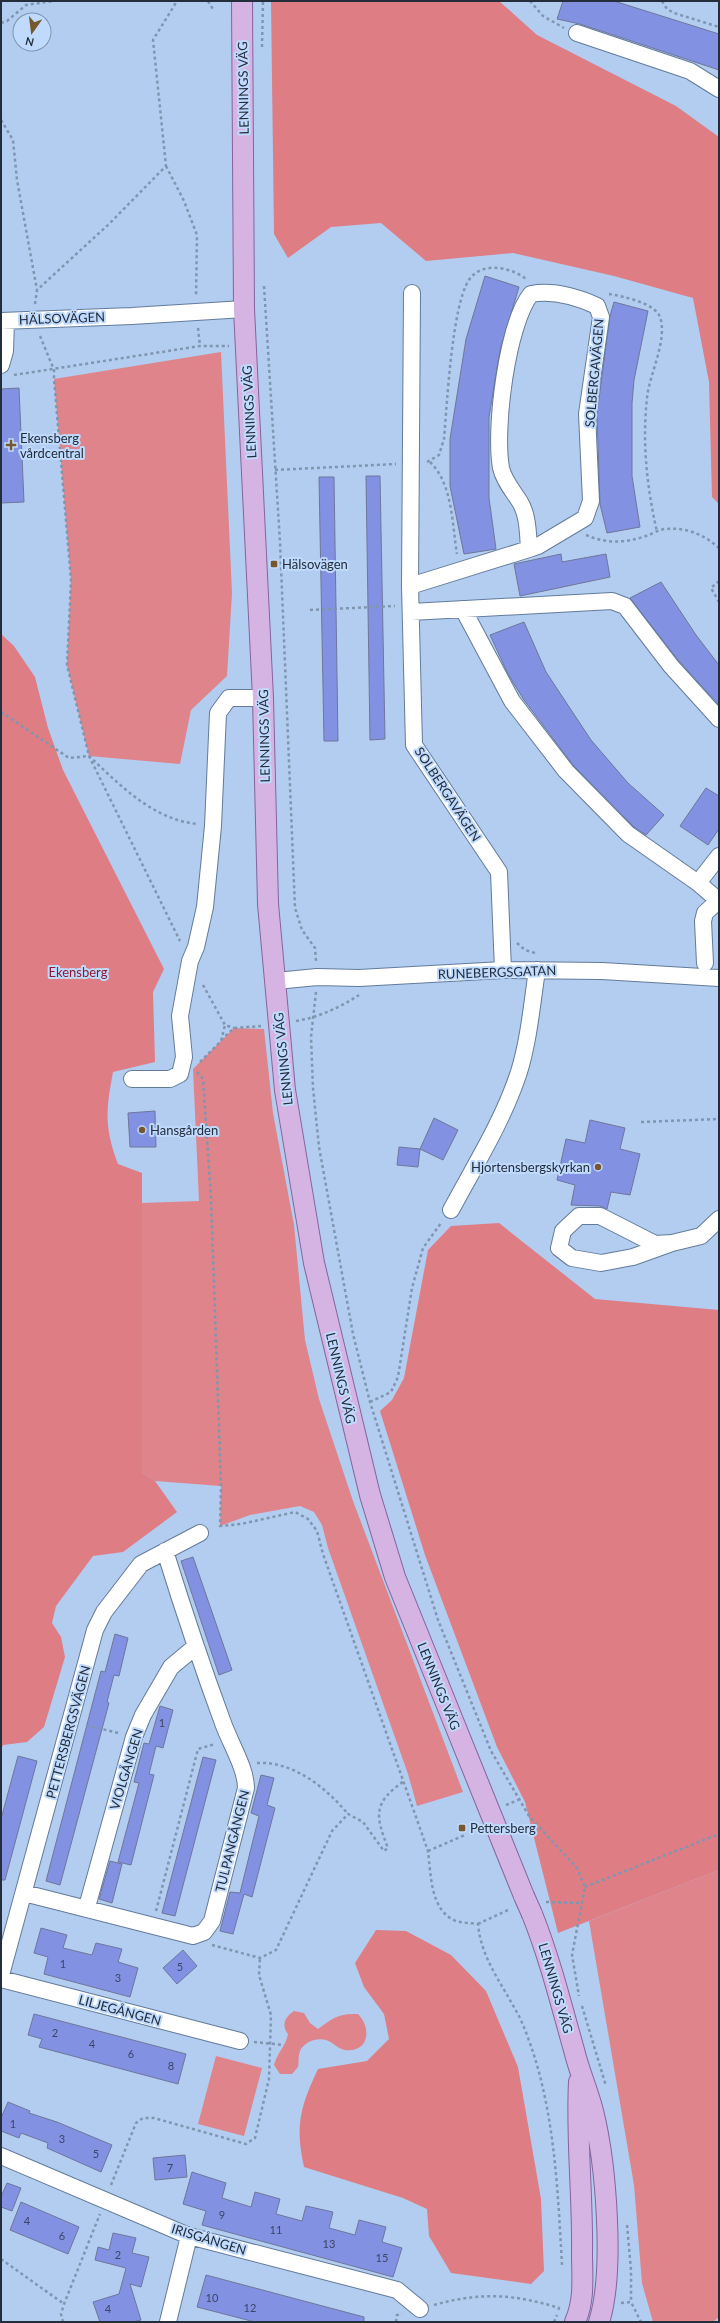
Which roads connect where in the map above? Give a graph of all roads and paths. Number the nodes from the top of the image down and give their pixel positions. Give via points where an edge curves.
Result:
1 (53, 1) edge
2 (177, 1) edge
3 (208, 1) edge
4 (242, 1) edge
5 (263, 1) edge
6 (530, 1) edge
7 (662, 1) edge
8 (214, 11) dead end
9 (1, 23) edge
10 (719, 27) edge
11 (577, 33) joint
12 (262, 49) dead end
13 (719, 89) edge
14 (1, 120) edge
15 (166, 166) junction
16 (263, 280) dead end
17 (37, 290) junction
18 (412, 293) dead end
19 (587, 302) junction
20 (244, 309) junction
21 (196, 311) junction
22 (33, 320) junction
23 (3, 321) edge
24 (267, 343) junction
25 (246, 345) junction
26 (200, 346) junction
27 (5, 370) edge
28 (54, 370) junction
29 (430, 462) dead end
30 (571, 528) junction
31 (657, 532) junction
32 (719, 548) edge
33 (529, 549) junction
34 (460, 571) junction
35 (719, 581) edge
36 (410, 586) junction
37 (719, 602) edge
38 (411, 609) junction
39 (463, 609) junction
40 (310, 610) dead end
41 (263, 698) junction
42 (1, 712) edge
43 (719, 719) edge
44 (89, 756) junction
45 (213, 826) junction
46 (719, 856) edge
47 (698, 883) junction
48 (718, 901) edge
49 (190, 961) junction
50 (705, 963) dead end
51 (503, 970) junction
52 (538, 970) junction
53 (317, 977) junction
54 (719, 978) edge
55 (276, 981) junction
56 (225, 1024) junction
57 (234, 1028) dead end
58 (199, 1063) dead end
59 (194, 1069) dead end
60 (132, 1079) dead end
61 (719, 1119) edge
62 (641, 1122) dead end
63 (451, 1210) joint
64 (719, 1219) edge
65 (672, 1243) junction
66 (370, 1402) junction
67 (200, 1533) dead end
68 (165, 1551) junction
69 (195, 1647) junction
70 (70, 1721) junction
71 (134, 1737) junction
72 (229, 1741) junction
73 (491, 1751) junction
74 (485, 1753) dead end
75 (243, 1771) junction
76 (404, 1781) junction
77 (518, 1800) junction
78 (506, 1805) dead end
79 (348, 1814) junction
80 (719, 1834) edge
81 (465, 1835) dead end
82 (428, 1851) junction
83 (585, 1887) junction
84 (24, 1893) junction
85 (87, 1907) junction
86 (152, 1925) junction
87 (193, 1936) junction
88 (260, 1958) junction
89 (1, 1975) edge
90 (1, 1979) edge
91 (240, 2041) joint
92 (270, 2044) junction
93 (284, 2046) dead end
94 (580, 2072) junction
95 (608, 2091) dead end
96 (1, 2156) edge
97 (106, 2200) junction
98 (626, 2218) dead end
99 (189, 2236) junction
100 (1, 2259) edge
101 (562, 2267) dead end
102 (561, 2302) dead end
103 (631, 2302) junction
104 (64, 2304) junction
105 (559, 2308) junction
106 (420, 2309) joint
107 (602, 2313) edge
108 (578, 2314) edge
109 (63, 2322) edge
110 (168, 2322) edge
111 (641, 2322) edge

1 - 9 path via 26,5
2 - 15 path via 153,40
3 - 8 path
4 - 20 main road, LENNINGS VÄG
5 - 12 path
6 - 11 path via 552,23
7 - 10 path via 667,10
11 - 13 street via 690,71
14 - 17 path via 13,140 17,180
15 - 17 path via 109,224
15 - 21 path via 184,201 196,235
16 - 24 path
17 - 22 path
18 - 36 street, SOLBERGAVÄGEN
19 - 30 street, SOLBERGAVÄGEN via 596,306 601,317 588,414 591,501 584,518
19 - 31 path via 606,294 615,295 634,299 653,308 660,316 661,331 647,397 646,431 649,494
19 - 33 street, SOLBERGAVÄGEN via 544,292 531,294 517,319 500,402 499,445 501,469 526,518
20 - 21 street, HÄLSOVÄGEN
20 - 25 main road, LENNINGS VÄG
21 - 22 street, HÄLSOVÄGEN
21 - 26 path
22 - 23 street, HÄLSOVÄGEN
22 - 28 path
23 - 27 street
24 - 25 path
24 - 53 path via 289,730 295,908 302,930 315,948
25 - 26 path
25 - 41 main road, LENNINGS VÄG
26 - 28 path
27 - 28 path
28 - 44 path via 71,580 67,665
29 - 34 path via 439,470 445,485
30 - 31 path via 591,537 617,543
30 - 33 street, SOLBERGAVÄGEN
31 - 32 path via 666,529 686,530 708,538
33 - 34 street, SOLBERGAVÄGEN
34 - 36 street, SOLBERGAVÄGEN
35 - 37 path via 711,588
36 - 38 street, SOLBERGAVÄGEN
38 - 39 street
38 - 40 path
38 - 51 street, SOLBERGAVÄGEN via 414,745 499,872
39 - 43 street via 612,601 625,606 671,666
39 - 47 street via 512,701 566,771 628,834
41 - 45 street via 229,698 218,713
41 - 55 main road, LENNINGS VÄG via 268,904
42 - 44 path via 69,758
44 - 45 path via 132,796 180,823
44 - 49 path
45 - 49 street via 205,907 196,947
46 - 47 street
47 - 48 street
48 - 50 street via 705,913 703,921
49 - 56 path
49 - 60 street via 180,1016 184,1057 180,1074 170,1079
51 - 52 street, RUNEBERGSGATAN
51 - 53 street, RUNEBERGSGATAN via 359,978
52 - 54 street, RUNEBERGSGATAN via 633,972
52 - 63 street via 519,1072 502,1116
53 - 55 street, RUNEBERGSGATAN
53 - 66 path via 311,1037 318,1147 353,1334
55 - 94 main road, LENNINGS VÄG, bridge via 285,1090 312,1255 370,1495 395,1578 548,1954
56 - 57 path
56 - 58 path via 221,1041
59 - 76 path via 203,1078 211,1198 220,1526 295,1512 308,1519 317,1531
61 - 62 path
63 - 66 path via 423,1248 412,1288 398,1377 391,1392
64 - 65 street via 701,1236
65 - 65 street via 655,1244 600,1216 579,1216 563,1231 559,1248 572,1258 601,1263 633,1257
66 - 73 path via 438,1620
67 - 68 street, PETTERSBERGSVÄGEN
68 - 69 street, TULPANGÅNGEN
68 - 70 street, PETTERSBERGSVÄGEN via 141,1564 104,1612 95,1630
69 - 71 street, VIOLGÅNGEN via 171,1667 143,1715
69 - 72 street, TULPANGÅNGEN
70 - 71 path
70 - 84 street, PETTERSBERGSVÄGEN
71 - 85 street, VIOLGÅNGEN
72 - 75 street, TULPANGÅNGEN
72 - 86 path via 198,1749
73 - 74 path
73 - 77 path
75 - 79 path via 258,1763 274,1764 288,1769 313,1781 332,1795
75 - 87 street, TULPANGÅNGEN via 246,1775 246,1788 212,1921 204,1932
76 - 79 path via 387,1793 380,1803 379,1824 388,1848 384,1852 363,1822
76 - 82 path
77 - 78 path
77 - 83 path via 528,1816 577,1868
79 - 88 path via 332,1831 276,1950
80 - 83 path
81 - 82 path
82 - 101 path via 435,1897 444,1912 456,1920 478,1924 480,1942 494,1974 516,2011 533,2051 547,2104 557,2180
83 - 95 path via 572,1955 580,1998
84 - 85 street
84 - 89 street, PETTERSBERGSVÄGEN
85 - 86 street
86 - 87 street
87 - 88 path via 216,1946
88 - 92 path via 259,1975 271,2015
90 - 91 street, LILJEGÅNGEN
91 - 92 path
92 - 93 path
92 - 97 path via 269,2079 255,2138 246,2144 154,2118 143,2118 136,2123
94 - 107 main road, LENNINGS VÄG via 593,2110 600,2144 606,2233
94 - 108 main road, LENNINGS VÄG via 578,2114 583,2222
96 - 97 street, IRISGÅNGEN
97 - 99 street, IRISGÅNGEN
97 - 104 path
98 - 103 path
99 - 106 street, IRISGÅNGEN via 397,2290
99 - 110 street
100 - 104 path
102 - 105 path
103 - 107 path
103 - 111 path
104 - 109 path via 61,2314
105 - 106 path via 536,2301 498,2296 460,2297
105 - 108 path

